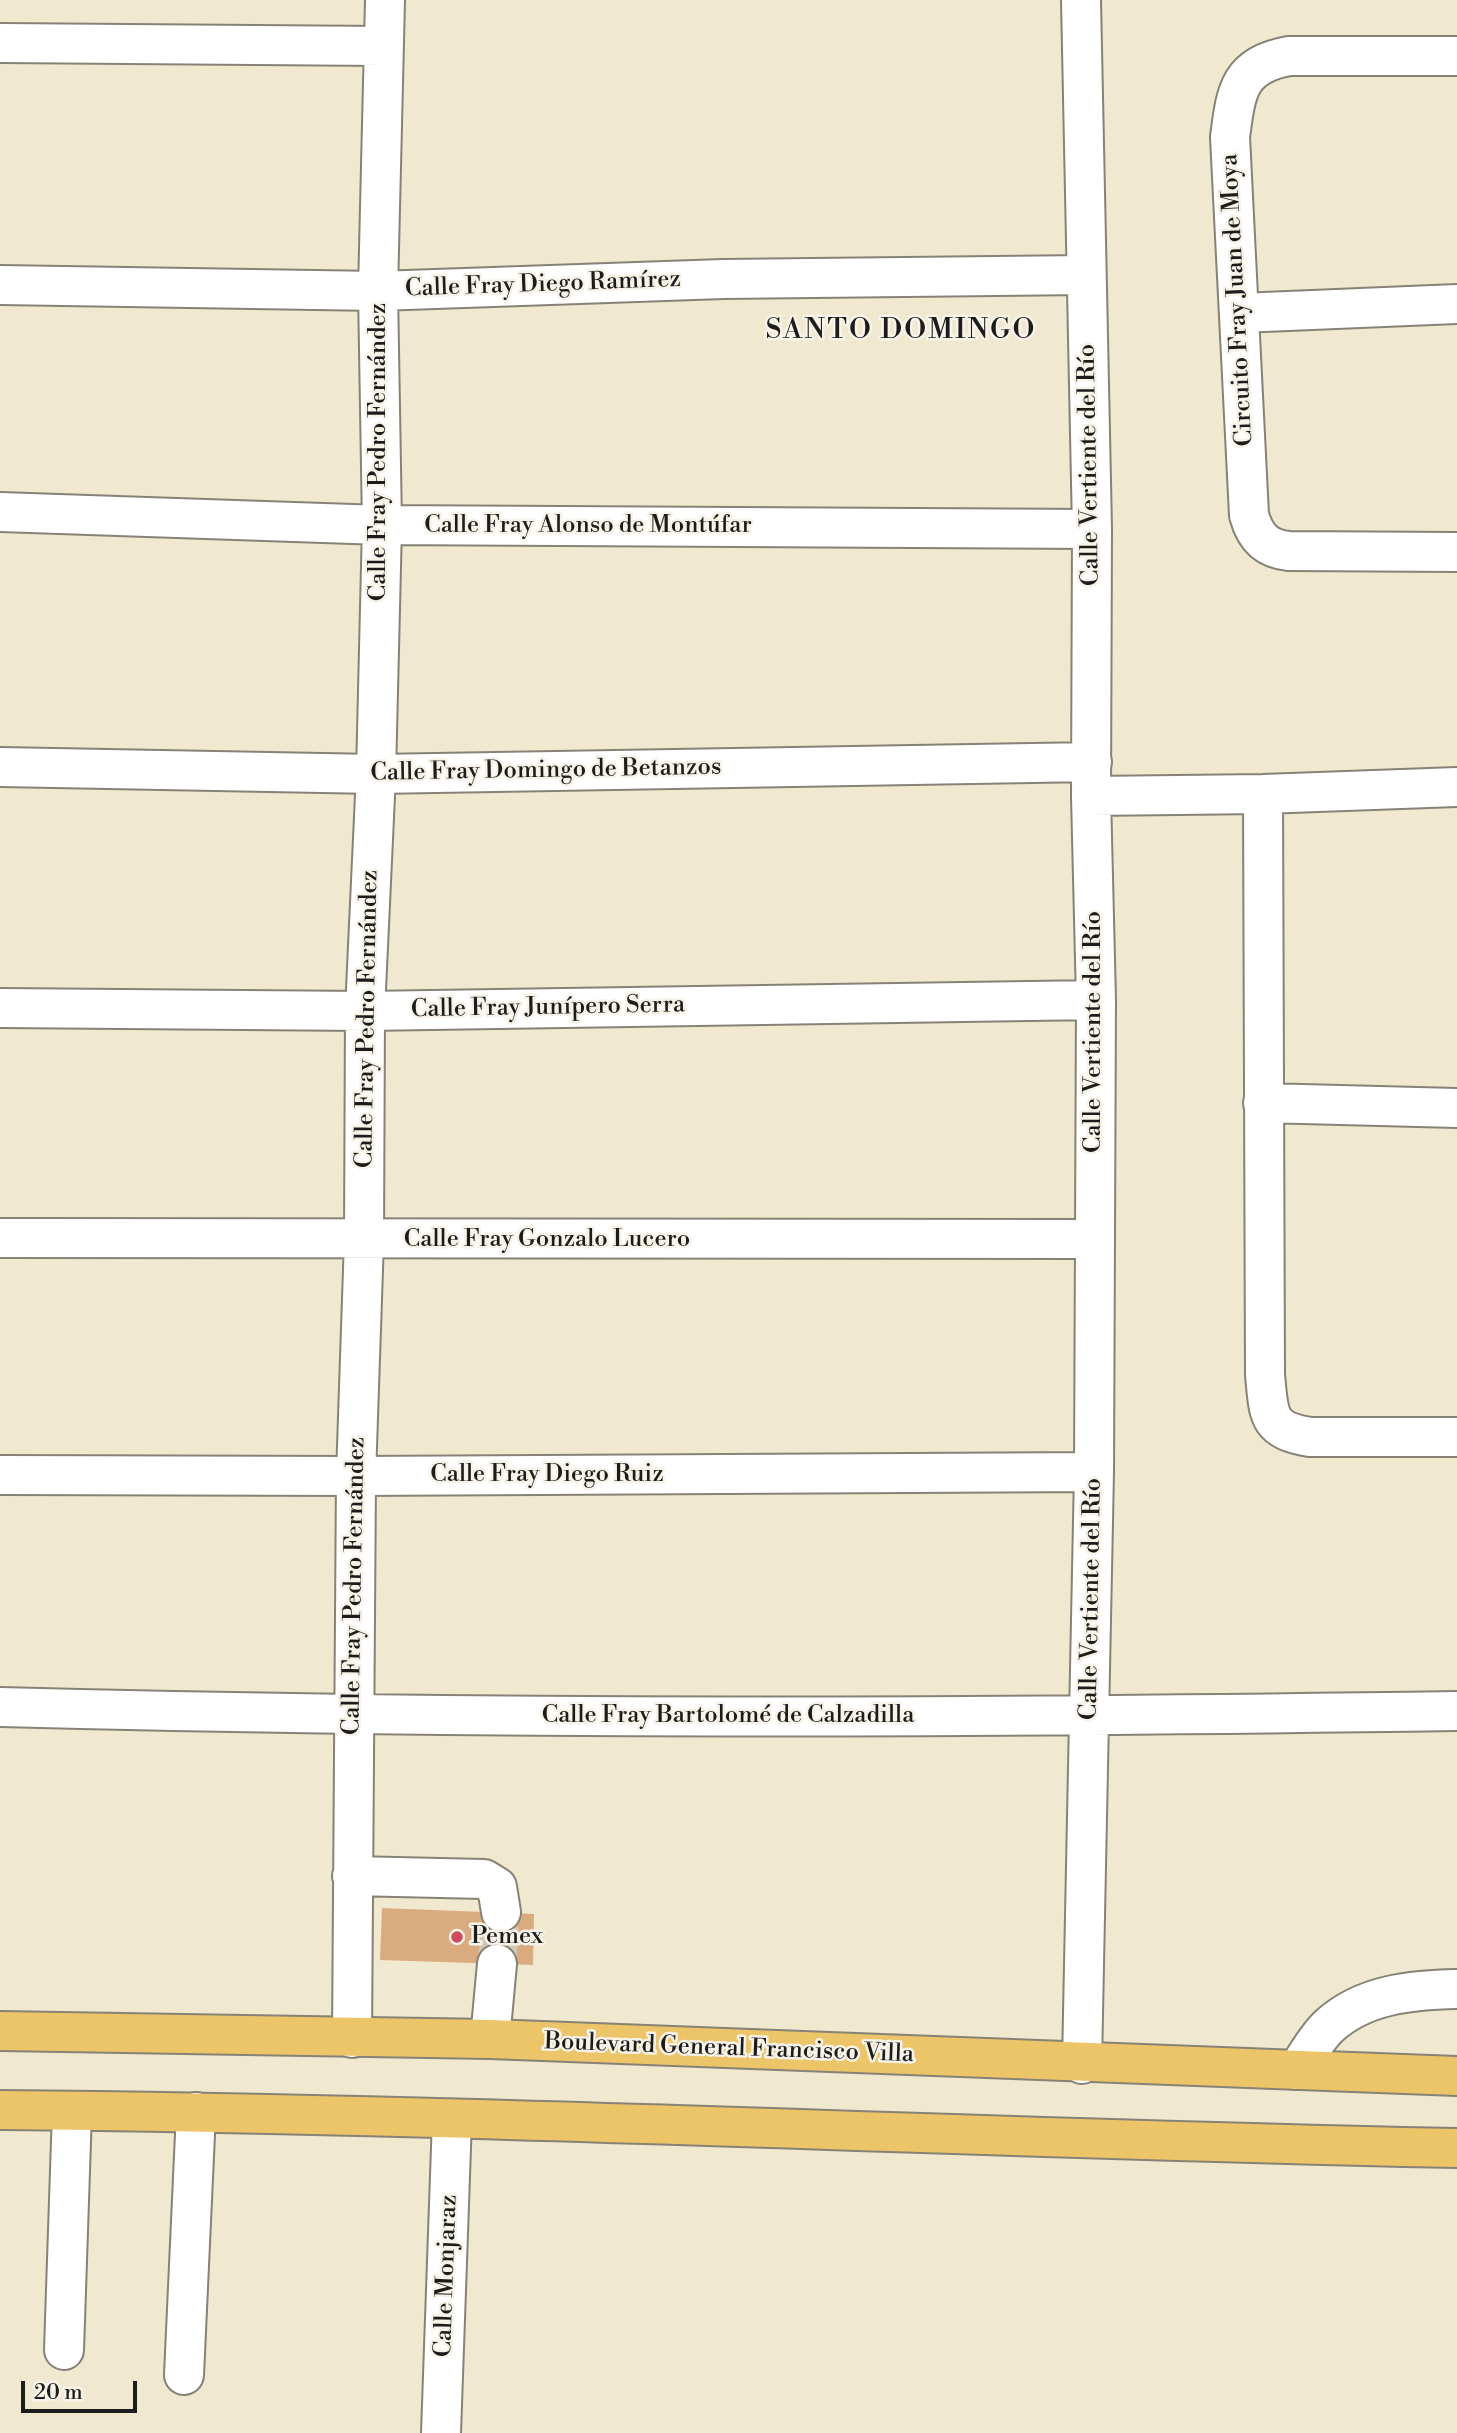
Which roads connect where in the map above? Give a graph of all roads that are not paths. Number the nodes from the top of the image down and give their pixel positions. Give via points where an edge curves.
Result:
1 (385, 0) edge
2 (1081, 0) edge
3 (0, 43) edge
4 (382, 46) junction
5 (1457, 56) edge
6 (1086, 275) junction
7 (0, 285) edge
8 (378, 291) junction
9 (1457, 304) edge
10 (1240, 313) junction
11 (0, 512) edge
12 (382, 525) junction
13 (1092, 529) junction
14 (1457, 552) edge
15 (0, 768) edge
16 (376, 774) junction
17 (1092, 779) junction
18 (1457, 787) edge
19 (1263, 794) junction
20 (1096, 1000) junction
21 (0, 1008) edge
22 (365, 1011) junction
23 (1263, 1103) junction
24 (1457, 1108) edge
25 (0, 1238) edge
26 (1093, 1238) junction
27 (364, 1240) junction
28 (1457, 1437) edge
29 (1094, 1472) junction
30 (0, 1475) edge
31 (356, 1476) junction
32 (0, 1707) edge
33 (1457, 1711) edge
34 (352, 1716) junction
35 (1090, 1716) junction
36 (352, 1876) junction
37 (501, 1912) tunnel mouth
38 (497, 1964) tunnel mouth
39 (1457, 1989) edge
40 (0, 2031) edge
41 (352, 2038) junction
42 (490, 2039) junction
43 (1082, 2064) junction
44 (1297, 2070) junction
45 (1457, 2076) edge
46 (0, 2110) edge
47 (72, 2111) junction
48 (196, 2112) junction
49 (452, 2119) junction
50 (1457, 2148) edge
51 (64, 2350) dead end
52 (184, 2375) dead end
53 (441, 2433) edge

1 - 4 street, Calle Fray Pedro Fernández
2 - 6 street, Calle Vertiente del Río
3 - 4 street
4 - 8 street, Calle Fray Pedro Fernández
5 - 10 street, Circuito Fray Juan de Moya via 1289,56 1262,63 1242,80 1230,137
6 - 8 street, Calle Fray Diego Ramírez via 723,279
6 - 13 street, Calle Vertiente del Río
7 - 8 street, Calle Fray Diego Ramírez
8 - 12 street, Calle Fray Pedro Fernández
9 - 10 street
10 - 14 street, Circuito Fray Juan de Moya via 1248,515 1262,542 1289,551
11 - 12 street, Calle Fray Alonso de Montúfar
12 - 13 street, Calle Fray Alonso de Montúfar
12 - 16 street, Calle Fray Pedro Fernández
13 - 17 street, Calle Vertiente del Río
15 - 16 street, Calle Fray Domingo de Betanzos
16 - 17 street, Calle Fray Domingo de Betanzos
16 - 22 street, Calle Fray Pedro Fernández
17 - 19 street, Calle Fray Domingo de Betanzos
17 - 20 street, Calle Vertiente del Río
18 - 19 street, Calle Fray Domingo de Betanzos
19 - 23 street
20 - 22 street, Calle Fray Junípero Serra
20 - 26 street, Calle Vertiente del Río
21 - 22 street, Calle Fray Junípero Serra
22 - 27 street, Calle Fray Pedro Fernández
23 - 24 street
23 - 28 street via 1265,1375 1273,1423 1286,1432 1310,1437
25 - 27 street, Calle Fray Gonzalo Lucero
26 - 27 street, Calle Fray Gonzalo Lucero
26 - 29 street, Calle Vertiente del Río
27 - 31 street, Calle Fray Pedro Fernández
29 - 31 street, Calle Fray Diego Ruiz
29 - 35 street, Calle Vertiente del Río
30 - 31 street, Calle Fray Diego Ruiz
31 - 34 street, Calle Fray Pedro Fernández
32 - 34 street, Calle Fray Bartolomé de Calzadilla
33 - 35 street, Calle Fray Bartolomé de Calzadilla
34 - 35 street, Calle Fray Bartolomé de Calzadilla
34 - 36 street, Calle Fray Pedro Fernández
35 - 43 street, Calle Vertiente del Río
36 - 37 street via 484,1879 497,1887
36 - 41 street, Calle Fray Pedro Fernández
38 - 42 street
39 - 44 street via 1410,1990 1354,2009 1328,2026
40 - 41 main road, Boulevard General Francisco Villa
41 - 42 main road, Boulevard General Francisco Villa
42 - 43 main road, Boulevard General Francisco Villa
43 - 44 main road, Boulevard General Francisco Villa
44 - 45 main road, Boulevard General Francisco Villa
46 - 47 main road
47 - 48 main road
47 - 51 street
48 - 49 main road
48 - 52 street
49 - 50 main road
49 - 53 street, Calle Monjaraz

